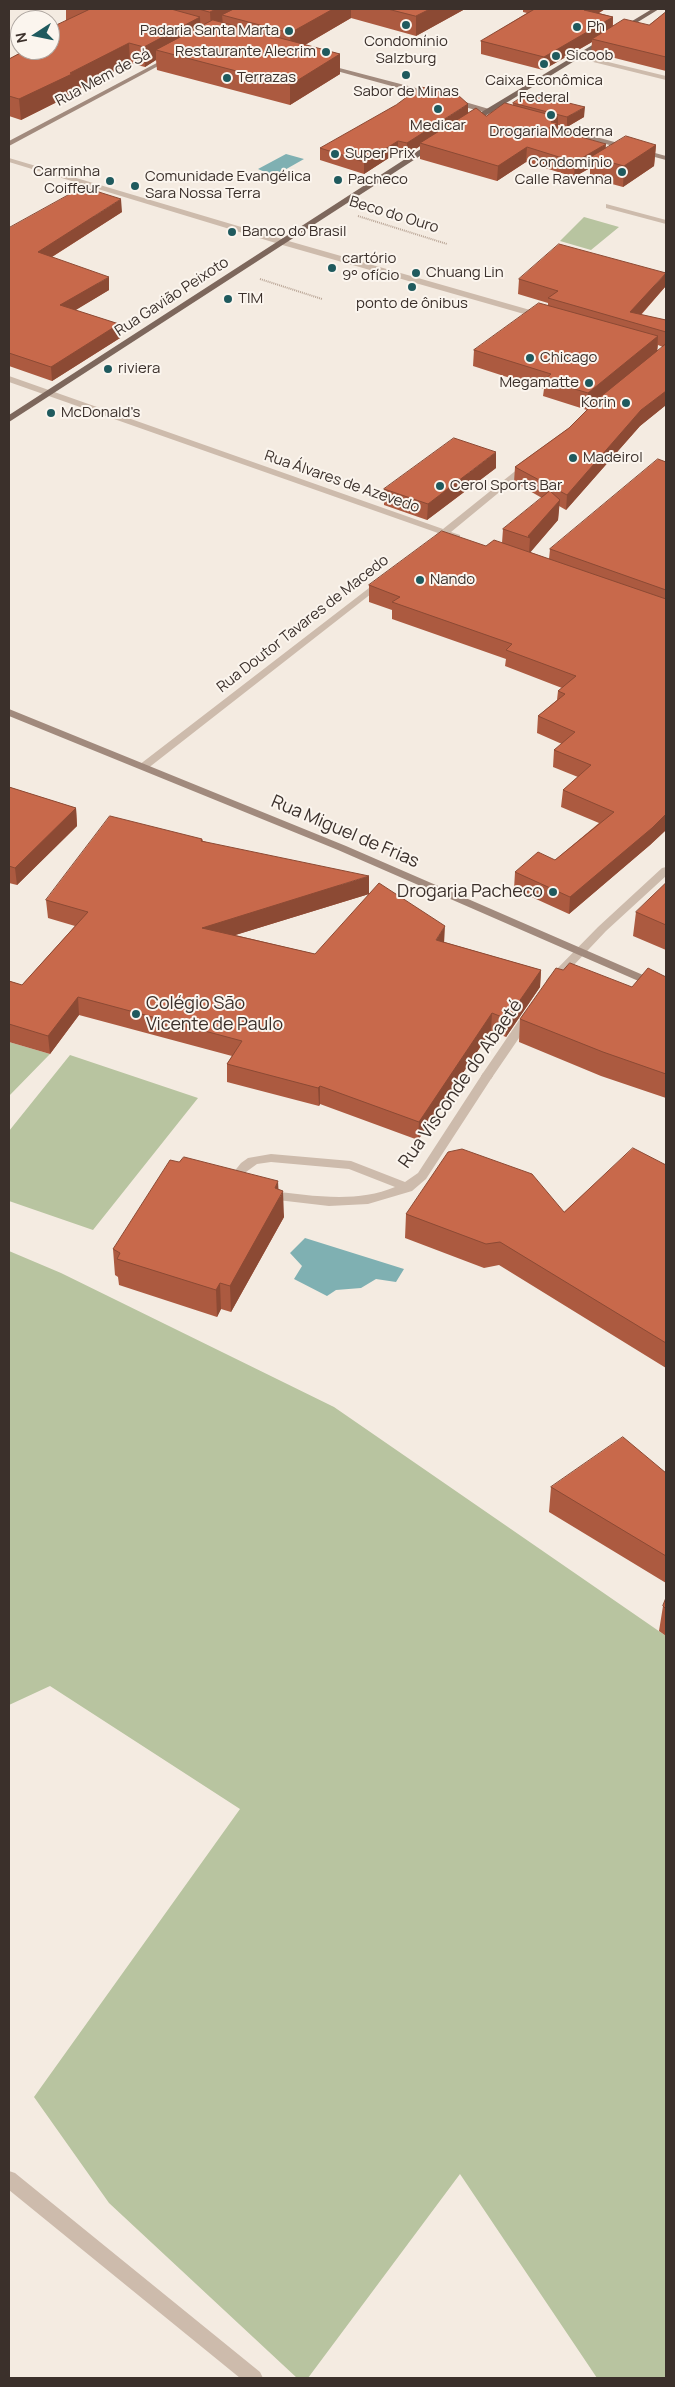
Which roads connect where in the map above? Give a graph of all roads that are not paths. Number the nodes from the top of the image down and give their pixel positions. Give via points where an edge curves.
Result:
1 (656, 9) edge
2 (182, 51) edge
3 (575, 56) junction
4 (313, 63) edge
5 (666, 78) edge
6 (438, 97) edge
7 (448, 100) edge
8 (486, 110) junction
9 (515, 118) edge
10 (534, 123) edge
11 (462, 126) edge
12 (436, 143) edge
13 (9, 144) edge
14 (666, 158) edge
15 (9, 160) edge
16 (609, 206) dead end
17 (666, 222) edge
18 (282, 242) junction
19 (551, 318) edge
20 (9, 379) edge
21 (48, 393) junction
22 (9, 419) edge
23 (536, 458) edge
24 (444, 533) junction
25 (463, 540) edge
26 (429, 545) edge
27 (390, 575) edge
28 (9, 712) edge
29 (143, 767) junction
30 (666, 870) edge
31 (579, 952) junction
32 (666, 988) edge
33 (408, 1188) junction
34 (9, 2179) edge
35 (254, 2378) edge

1 - 3 main road
2 - 13 main road, Rua Mem de Sá
3 - 5 street
3 - 8 main road
4 - 6 main road
7 - 8 main road
8 - 9 main road
8 - 11 main road
10 - 14 main road
12 - 18 main road, Rua Gavião Peixoto
15 - 18 street
16 - 17 street
18 - 19 street
18 - 21 main road, Rua Gavião Peixoto
20 - 21 street, Rua Álvares de Azevedo
21 - 22 main road, Rua Gavião Peixoto
21 - 24 street, Rua Álvares de Azevedo
23 - 24 street
24 - 25 street, Rua Álvares de Azevedo
24 - 26 street
27 - 29 street, Rua Doutor Tavares de Macedo
28 - 29 main road, Rua Miguel de Frias
29 - 31 main road, Rua Miguel de Frias via 342,848
30 - 31 street, Rua Visconde do Abaeté
31 - 32 main road, Rua Miguel de Frias
31 - 33 street, Rua Visconde do Abaeté via 554,978 422,1176
33 - 33 street, Rua Visconde do Abaeté via 351,1165 271,1158 249,1162 239,1173 246,1187 266,1195 371,1201
34 - 35 street

